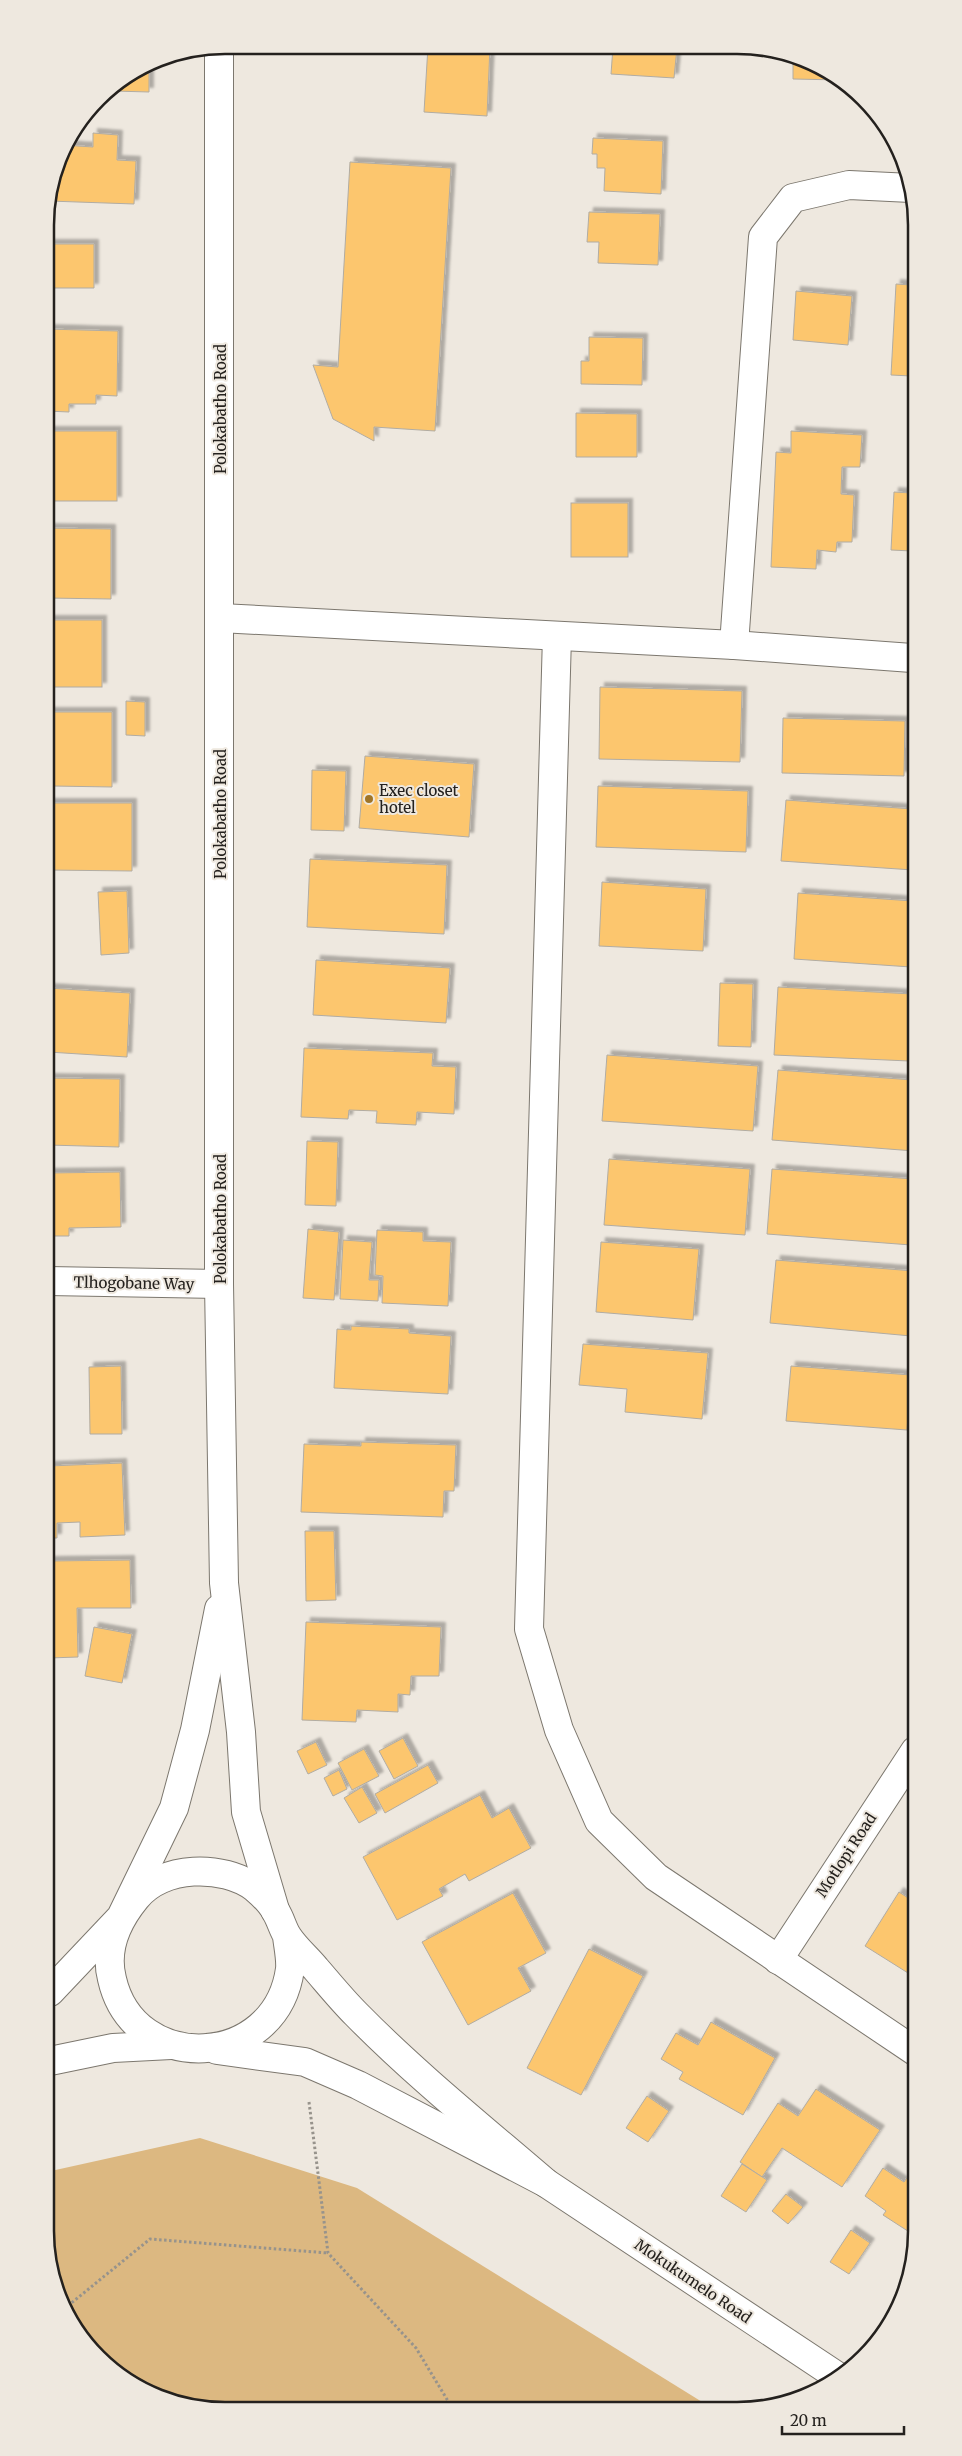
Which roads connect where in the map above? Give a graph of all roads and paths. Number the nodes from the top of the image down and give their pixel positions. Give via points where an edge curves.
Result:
1 (219, 54) edge
2 (904, 188) edge
3 (220, 618) junction
4 (557, 636) junction
5 (734, 645) junction
6 (908, 658) edge
7 (54, 1281) edge
8 (219, 1284) junction
9 (224, 1583) junction
10 (908, 1762) edge
11 (275, 1910) junction
12 (121, 1917) junction
13 (287, 1936) junction
14 (778, 1960) junction
15 (54, 1988) edge
16 (171, 2045) junction
17 (908, 2047) edge
18 (213, 2049) junction
19 (54, 2060) edge
20 (305, 2062) junction
21 (546, 2183) junction
22 (328, 2253) junction
23 (70, 2304) edge
24 (832, 2373) edge
25 (449, 2402) edge

1 - 3 street, Polokabatho Road
2 - 5 street via 849,185 793,198 763,237
3 - 4 street
3 - 8 street, Polokabatho Road
4 - 5 street
4 - 14 street via 529,1629 559,1730 599,1821 656,1877
5 - 6 street
7 - 8 street, Tlhogobane Way
8 - 9 street, Polokabatho Road
9 - 11 street via 241,1732 246,1812
9 - 12 street via 195,1730 174,1808
10 - 14 street, Motlopi Road
11 - 12 street via 254,1888 226,1874 196,1870 165,1877 139,1894
11 - 13 street
12 - 15 street
12 - 16 street via 111,1947 111,1978 123,2007 138,2024
13 - 18 street via 290,1967 283,1996 266,2021 242,2040
13 - 21 street via 362,2020
14 - 17 street
16 - 18 street
16 - 19 street via 113,2048
18 - 20 street
20 - 21 street via 358,2085
20 - 22 path
21 - 24 street, Mokukumelo Road
22 - 23 path via 150,2239
22 - 25 path via 416,2348

